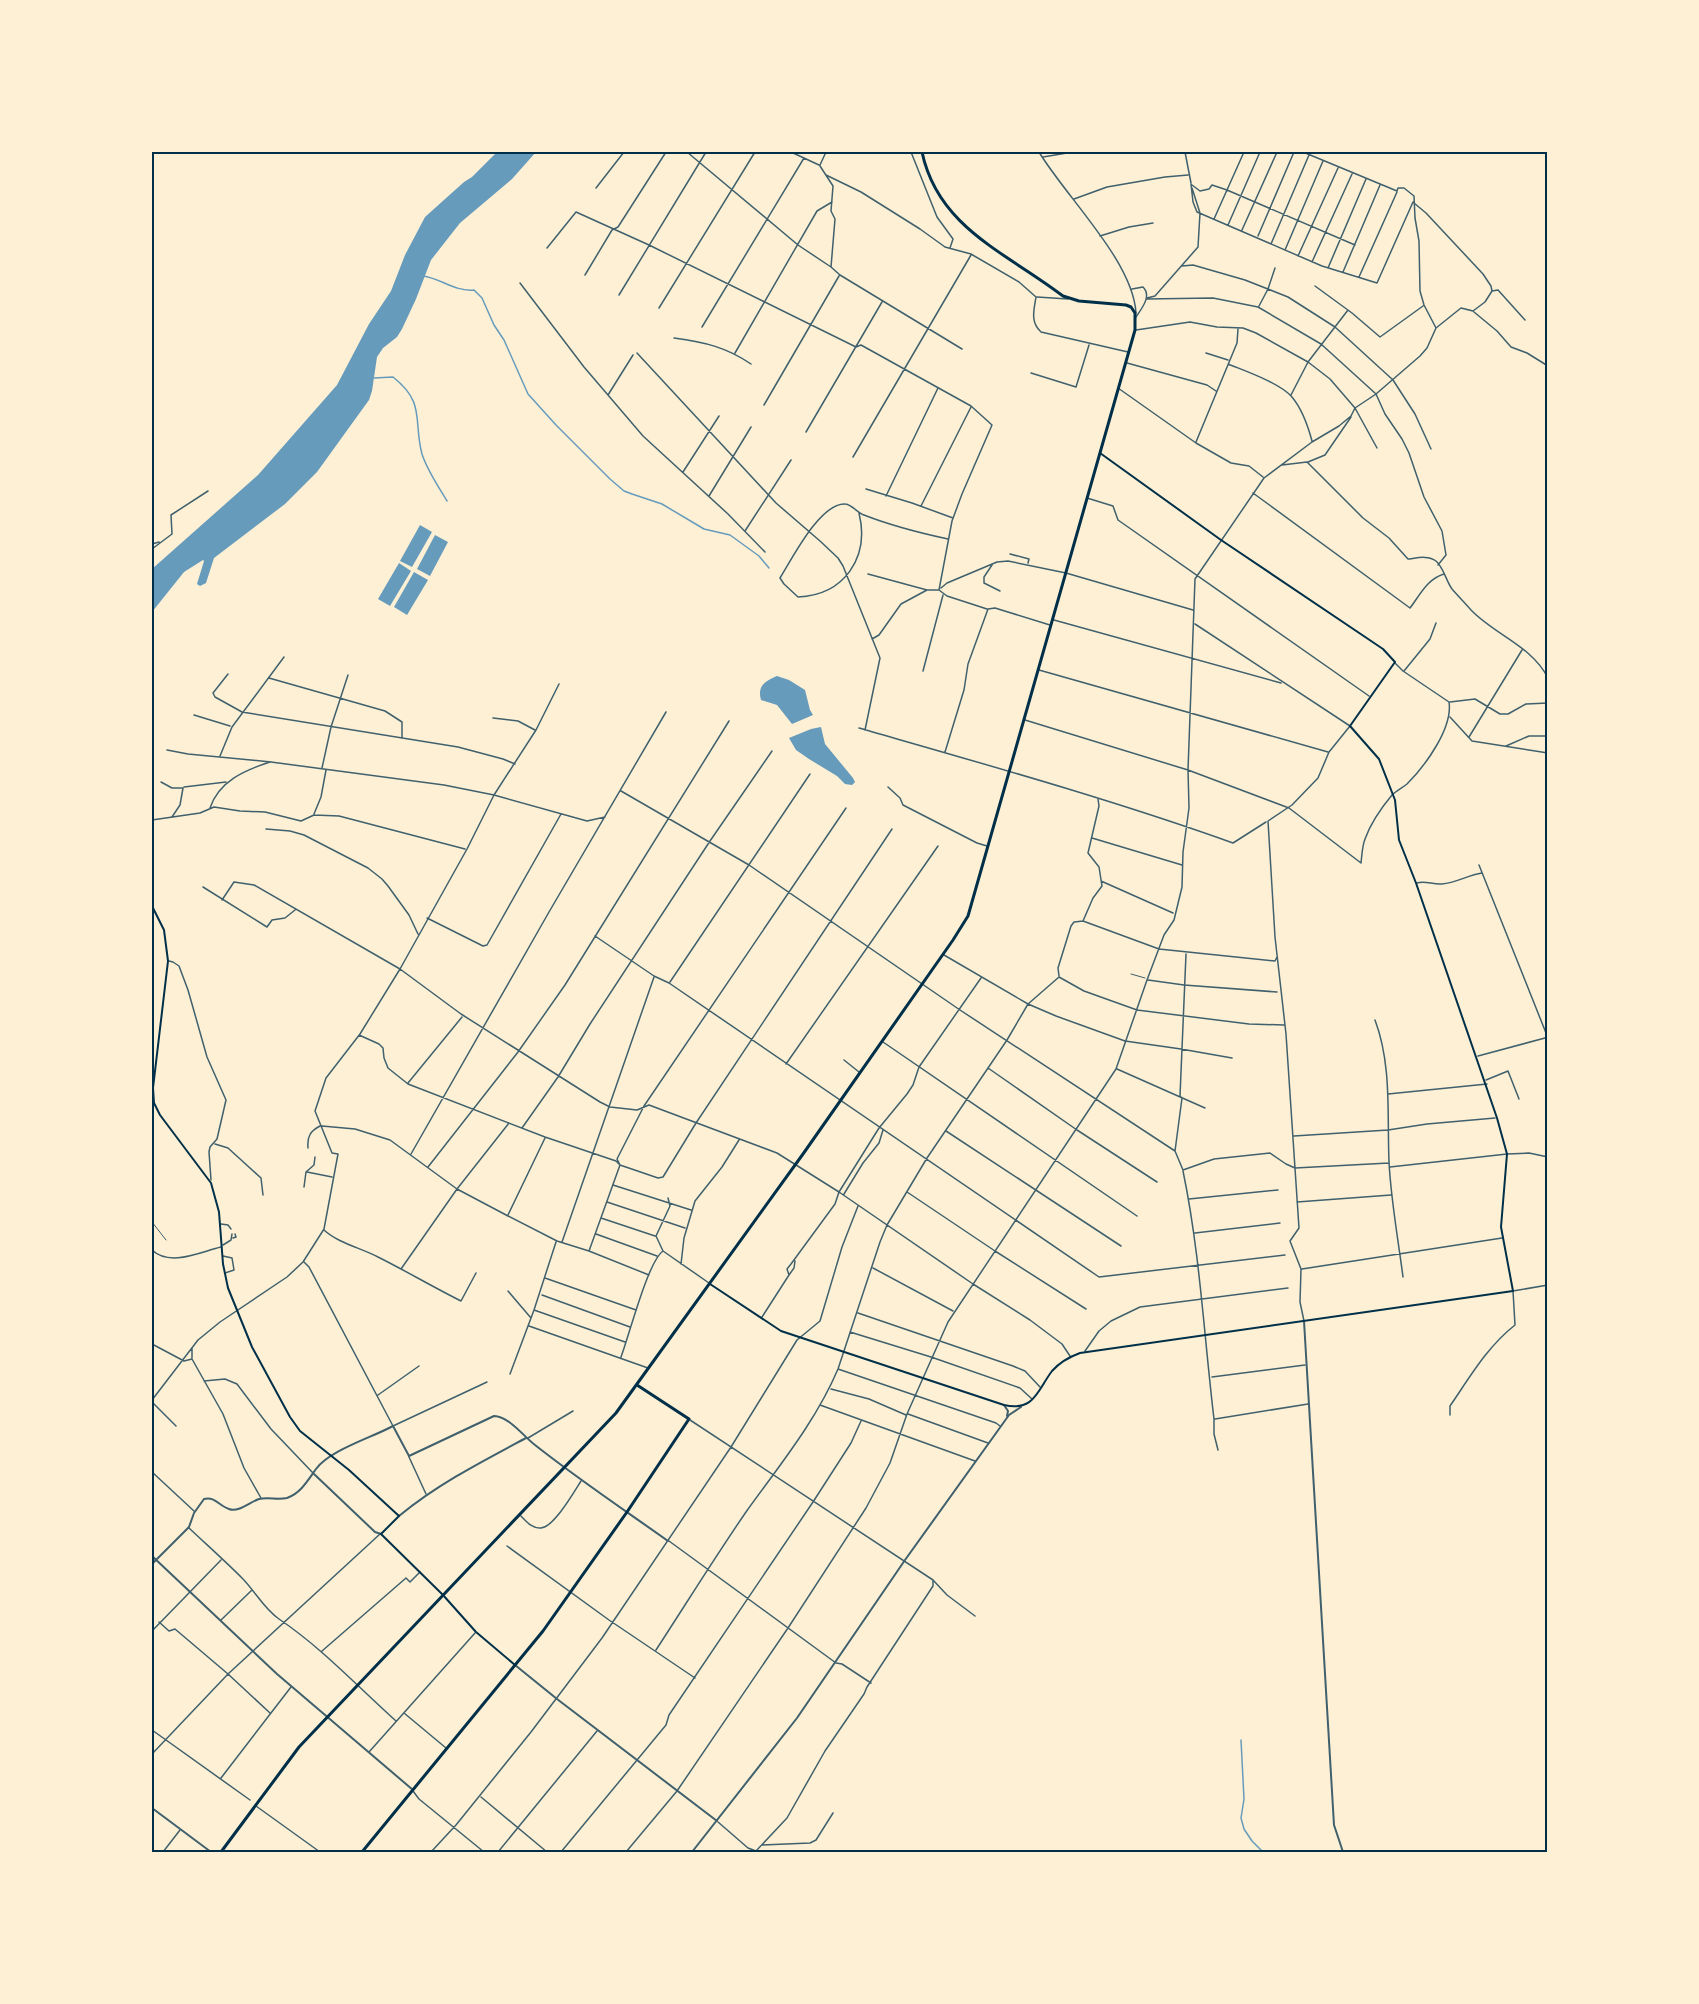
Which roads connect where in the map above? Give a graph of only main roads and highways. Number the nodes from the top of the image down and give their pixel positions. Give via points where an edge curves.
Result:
1 (922, 152) edge
2 (1100, 453) junction
3 (152, 906) edge
4 (710, 1284) junction
5 (637, 1385) junction
6 (443, 1595) junction
7 (515, 1665) junction
8 (221, 1852) edge
9 (362, 1852) edge

1 - 2 main road via 939,197 969,231 1070,299 1126,304 1134,311 1135,330
2 - 4 main road via 968,916
2 - 4 main road via 1383,649 1395,662 1350,726 1379,759 1393,794 1399,840 1497,1118 1507,1154 1501,1227 1513,1291 1084,1352 1061,1363 1033,1400 1021,1407 1004,1406 781,1331
3 - 6 main road via 164,930 168,961 154,1103 211,1183 220,1224 224,1273 236,1311 295,1425 399,1516 381,1534
4 - 5 main road
5 - 6 main road via 616,1413
5 - 7 main road via 689,1419 571,1593
6 - 7 main road via 476,1632
6 - 8 main road via 298,1747
7 - 9 main road

